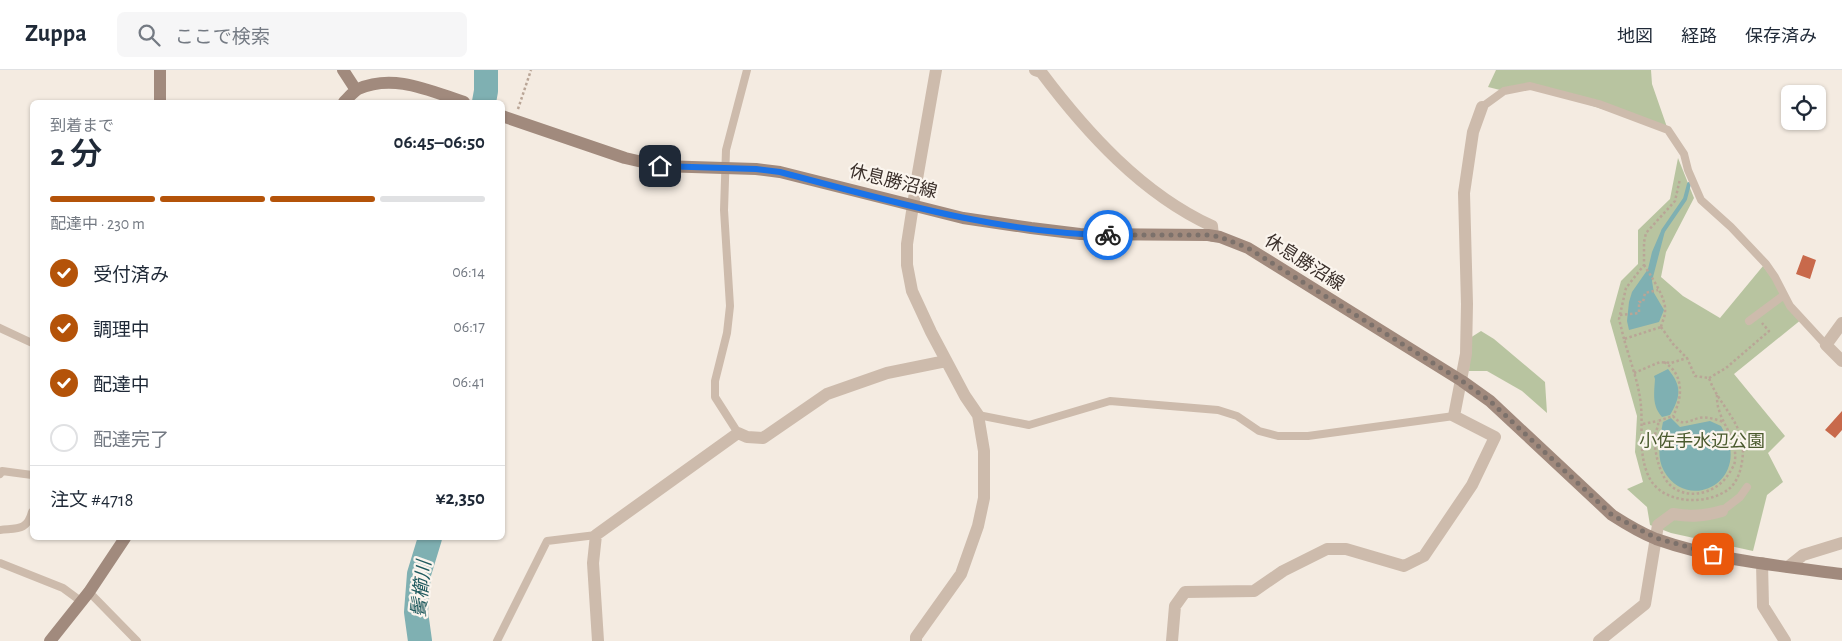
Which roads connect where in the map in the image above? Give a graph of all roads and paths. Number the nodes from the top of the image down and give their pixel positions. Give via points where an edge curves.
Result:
1 (160, 70) edge
2 (343, 70) edge
3 (531, 70) edge
4 (747, 70) edge
5 (936, 70) edge
6 (1035, 70) edge
7 (356, 90) junction
8 (160, 100) edge
9 (346, 100) edge
10 (458, 100) edge
11 (1482, 107) joint
12 (509, 118) edge
13 (725, 168) junction
14 (1680, 175) dead end
15 (913, 205) junction
16 (1213, 236) junction
17 (1644, 265) junction
18 (1658, 290) junction
19 (1784, 294) junction
20 (1620, 315) junction
21 (1749, 322) dead end
22 (1762, 323) dead end
23 (1842, 323) edge
24 (1661, 327) junction
25 (0, 328) edge
26 (1624, 339) junction
27 (30, 342) edge
28 (1826, 345) junction
29 (1687, 358) junction
30 (946, 361) junction
31 (1842, 361) edge
32 (1664, 362) junction
33 (1634, 373) junction
34 (1709, 378) junction
35 (1462, 381) junction
36 (1717, 393) junction
37 (978, 415) junction
38 (1454, 416) junction
39 (1672, 416) junction
40 (1658, 421) junction
41 (1724, 422) junction
42 (1642, 424) junction
43 (738, 432) junction
44 (1, 471) edge
45 (30, 475) edge
46 (1747, 487) dead end
47 (1722, 511) joint
48 (30, 521) edge
49 (0, 530) edge
50 (596, 535) junction
51 (1656, 538) junction
52 (124, 540) edge
53 (1842, 543) edge
54 (0, 563) edge
55 (1762, 563) junction
56 (1788, 567) junction
57 (1842, 574) edge
58 (85, 597) junction
59 (50, 641) edge
60 (138, 641) edge
61 (497, 641) edge
62 (598, 641) edge
63 (916, 641) edge
64 (1172, 641) edge
65 (1599, 641) edge
66 (1785, 641) edge

1 - 8 main road
2 - 7 main road
3 - 12 path
4 - 13 lane via 726,150
5 - 15 street
6 - 16 street via 1041,72 1068,108 1119,160 1180,209 1212,226
7 - 9 main road
7 - 10 main road via 396,82
11 - 19 lane via 1504,91 1530,86 1599,104 1668,130 1684,154 1701,200 1766,264
11 - 35 street via 1473,132 1464,193 1467,304
12 - 13 main road, 休息勝沼線 via 625,158 660,166
13 - 15 main road, 休息勝沼線 via 780,172
13 - 43 lane via 724,210 730,306 715,381 715,398
14 - 17 path via 1675,201 1646,233
15 - 16 main road, 休息勝沼線 via 963,218 1080,234
15 - 30 street via 907,244 912,291
16 - 35 main road, 休息勝沼線 via 1248,248
17 - 18 path
17 - 20 path via 1626,288
18 - 20 path via 1645,293 1639,313
18 - 24 path via 1666,311
19 - 21 lane
19 - 28 lane via 1790,306
20 - 26 path
22 - 34 path via 1769,332
23 - 28 street
24 - 26 path
24 - 29 path
25 - 27 lane
26 - 33 path
28 - 31 street
29 - 32 path
29 - 34 path via 1695,376
30 - 37 street
30 - 43 street via 887,373 827,394 763,438 747,437
32 - 33 path
32 - 39 path via 1671,366 1680,382 1679,404
33 - 42 path
34 - 36 path
35 - 38 street
35 - 51 main road, 休息勝沼線 via 1490,401 1612,515
36 - 41 path via 1718,409
36 - 42 path via 1740,432 1743,449 1742,465 1735,482 1714,497 1685,500 1660,490 1650,478 1646,466
37 - 38 lane via 1029,425 1110,401 1168,405 1228,413 1259,431 1278,436 1308,436
37 - 63 street via 984,451 984,498 978,526 961,574
38 - 64 street via 1495,437 1472,485 1424,556 1404,566 1346,549 1327,549 1283,571 1254,591 1185,592 1175,606
39 - 40 path
39 - 41 path via 1680,423 1700,418
40 - 41 path via 1656,452 1669,486 1704,494 1722,484 1735,462 1733,441
40 - 42 path
43 - 50 street
44 - 45 lane
46 - 47 lane
47 - 51 street via 1690,517 1673,514 1658,525
48 - 49 lane via 24,526
50 - 61 lane via 547,541
50 - 62 street via 593,563
51 - 55 main road, 休息勝沼線 via 1697,551
51 - 65 street via 1644,604
52 - 58 main road
53 - 56 street via 1802,555
54 - 58 lane
55 - 56 main road, 休息勝沼線
55 - 66 street via 1763,606
56 - 57 main road, 休息勝沼線
58 - 59 main road
58 - 60 lane

